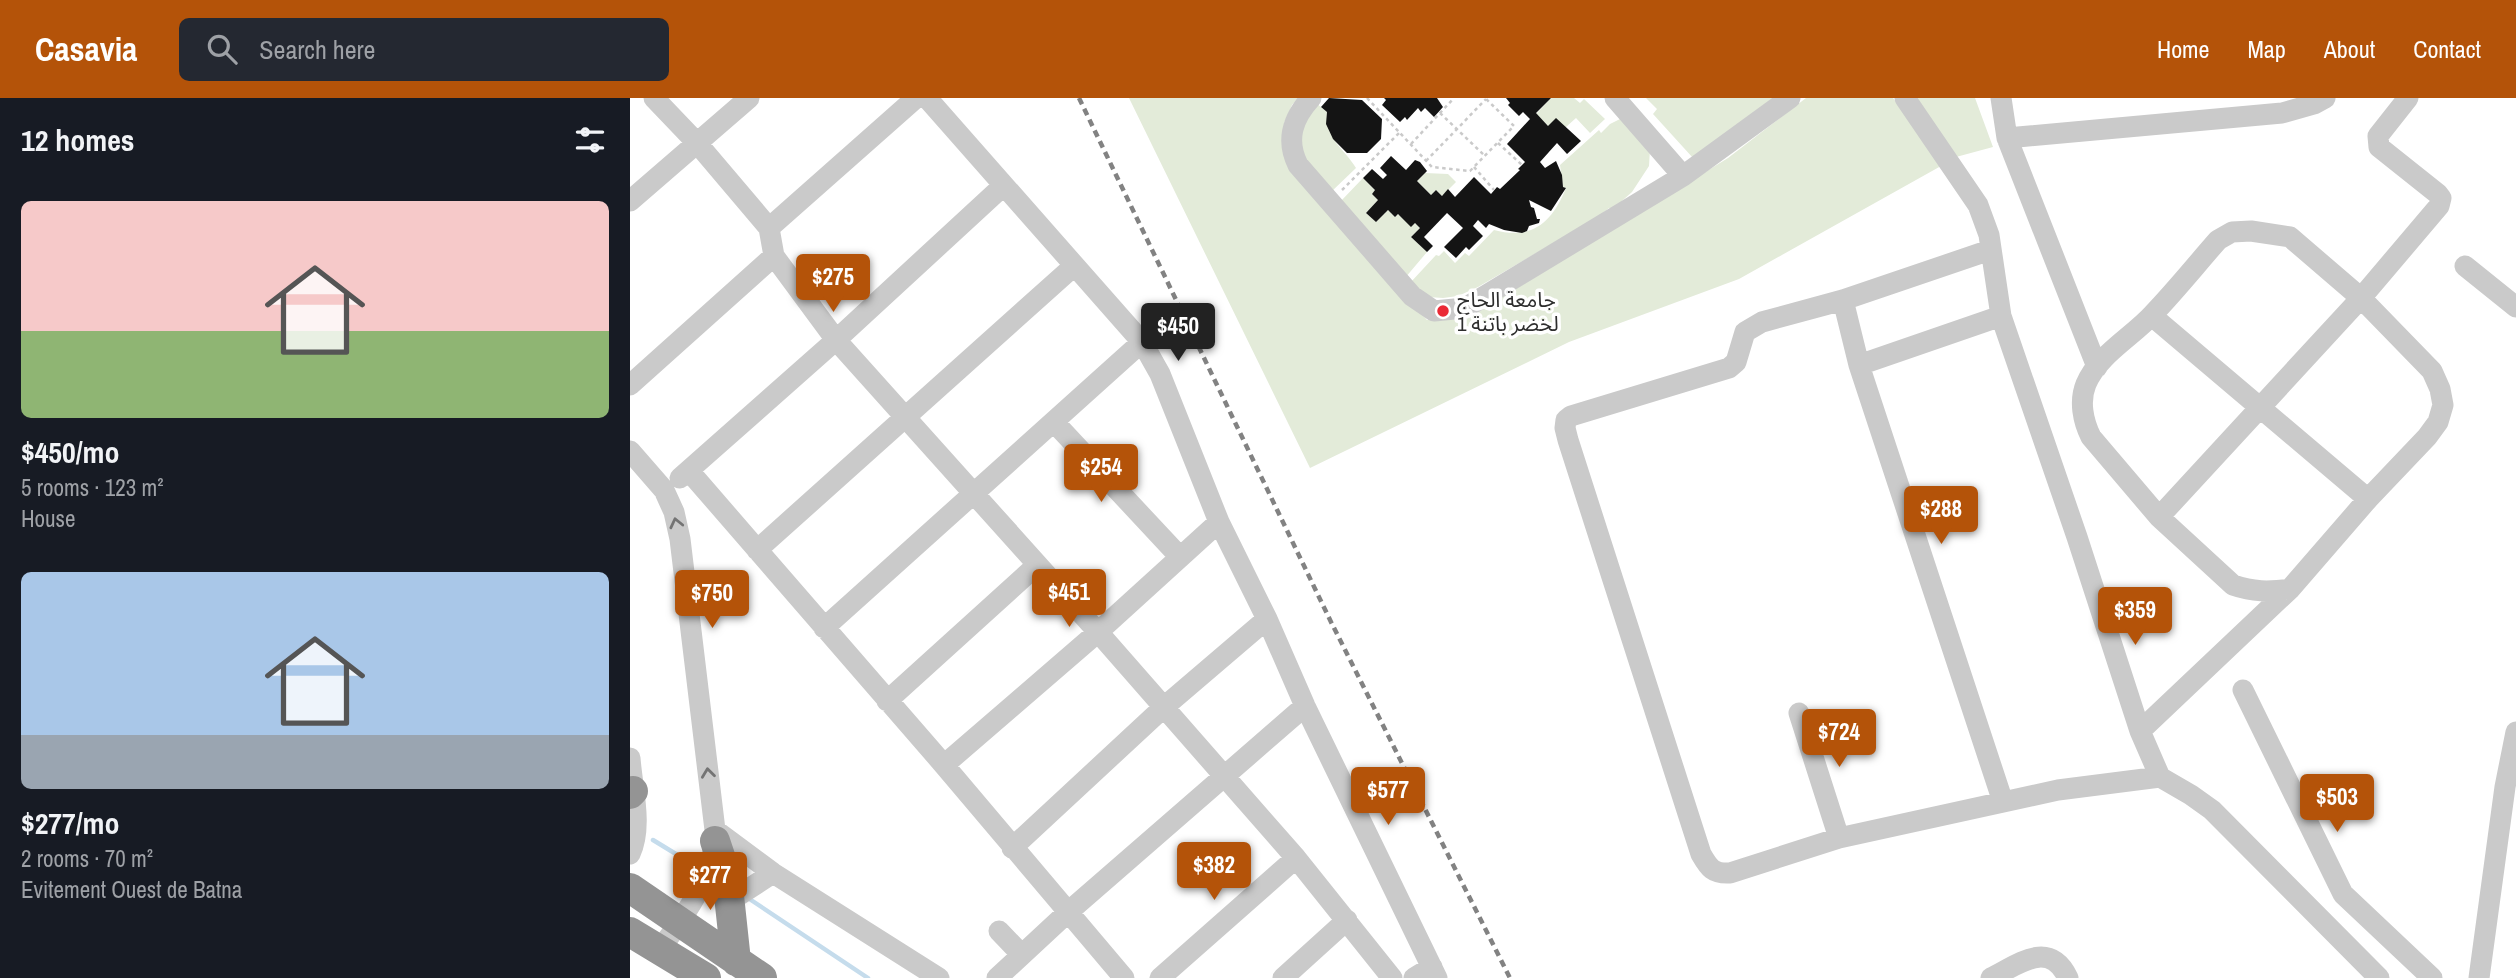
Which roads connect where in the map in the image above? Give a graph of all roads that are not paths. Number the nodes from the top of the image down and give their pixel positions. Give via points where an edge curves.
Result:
1 (654, 98) edge
2 (749, 98) edge
3 (916, 98) edge
4 (928, 98) edge
5 (1311, 98) edge
6 (1615, 98) edge
7 (1790, 98) edge
8 (1905, 98) edge
9 (2001, 98) edge
10 (2325, 98) edge
11 (2408, 98) edge
12 (2007, 138) junction
13 (697, 143) junction
14 (1684, 176) junction
15 (1003, 186) junction
16 (630, 201) edge
17 (769, 228) junction
18 (1990, 250) junction
19 (774, 256) junction
20 (1074, 266) junction
21 (2465, 266) dead end
22 (2361, 298) junction
23 (1843, 300) junction
24 (2516, 307) edge
25 (2001, 316) junction
26 (2152, 316) junction
27 (836, 340) junction
28 (1143, 342) junction
29 (1859, 365) junction
30 (2097, 367) junction
31 (630, 385) edge
32 (2261, 407) junction
33 (905, 418) junction
34 (1054, 422) junction
35 (630, 451) edge
36 (689, 471) junction
37 (664, 490) junction
38 (973, 495) junction
39 (2368, 499) junction
40 (2159, 517) junction
41 (1219, 522) junction
42 (757, 550) junction
43 (1180, 557) junction
44 (1036, 566) junction
45 (2290, 590) junction
46 (1268, 620) junction
47 (824, 628) junction
48 (1098, 632) junction
49 (2243, 690) dead end
50 (887, 701) junction
51 (1305, 706) junction
52 (1164, 707) junction
53 (1799, 713) dead end
54 (2140, 731) junction
55 (2515, 739) edge
56 (630, 758) edge
57 (944, 765) junction
58 (1222, 776) junction
59 (2160, 778) junction
60 (631, 792) edge
61 (2003, 802) junction
62 (715, 835) junction
63 (1839, 838) junction
64 (1013, 848) junction
65 (630, 854) edge
66 (1296, 858) junction
67 (773, 873) junction
68 (630, 888) edge
69 (730, 901) junction
70 (1067, 913) junction
71 (1347, 920) junction
72 (681, 921) junction
73 (999, 931) dead end
74 (630, 932) edge
75 (659, 951) junction
76 (1021, 954) junction
77 (736, 961) junction
78 (2026, 970) edge
79 (1428, 974) edge
80 (706, 978) edge
81 (762, 978) edge
82 (939, 978) edge
83 (997, 978) edge
84 (1125, 978) edge
85 (1160, 978) edge
86 (1283, 978) edge
87 (1392, 978) edge
88 (1992, 978) edge
89 (2068, 978) edge
90 (2379, 978) edge
91 (2432, 978) edge
92 (2479, 978) edge

1 - 13 street
2 - 13 street
3 - 17 street
4 - 15 street
5 - 14 street via 1298,112 1291,135 1298,165 1412,296 1434,311 1465,308
6 - 14 street
7 - 14 street
8 - 18 street via 1978,205
9 - 12 street
10 - 12 street via 2282,113
11 - 22 street via 2378,136 2379,147 2441,198
12 - 30 street
13 - 16 street
13 - 17 street
15 - 20 street
15 - 27 street
17 - 19 street
18 - 23 street
18 - 25 street
19 - 27 street
19 - 31 street
20 - 28 street
20 - 33 street
21 - 24 street
22 - 26 street via 2290,237 2232,232 2218,240
22 - 32 street
22 - 39 street via 2432,371 2443,405 2427,437
23 - 29 street
23 - 63 street via 1745,332 1736,362 1729,368 1571,416 1565,428 1656,718 1709,869 1730,873
25 - 29 street
25 - 54 street
26 - 30 street
26 - 32 street
27 - 33 street
27 - 36 street
28 - 34 street
28 - 41 street
29 - 61 street
30 - 40 street via 2085,386 2085,425
32 - 39 street
32 - 40 street
33 - 38 street
33 - 42 street
34 - 38 street
34 - 43 street
35 - 37 street
36 - 37 street
36 - 42 street
62 -> 37 street via 680,539
38 - 44 street
38 - 47 street
39 - 45 street
40 - 45 street via 2233,585 2264,592
41 - 43 street
41 - 46 street
42 - 47 street
43 - 48 street
44 - 48 street
44 - 50 street
45 - 54 street
46 - 51 street
46 - 52 street
47 - 50 street
48 - 52 street
48 - 57 street
49 - 91 street via 2343,894
50 - 57 street
51 - 58 street
51 - 79 street
52 - 58 street
52 - 64 street
53 - 63 street
54 - 59 street
55 - 92 street
56 - 60 street
57 - 64 street
58 - 66 street
58 - 70 street
59 - 61 street via 2058,790
59 - 90 street via 2212,810
60 - 65 street via 635,822
61 - 63 street
62 - 67 street
62 - 69 highway
62 - 72 street via 702,883
64 - 70 street
66 - 71 street
66 - 85 street
67 - 69 street
67 - 82 street
68 - 72 highway
69 - 77 highway
70 - 76 street
70 - 84 street
71 - 86 street
71 - 87 street
72 - 75 street
72 - 77 highway
73 - 76 street
74 - 75 highway
75 - 80 highway
76 - 83 street
77 - 81 highway
78 - 88 street
78 - 89 street via 2036,957 2050,958

